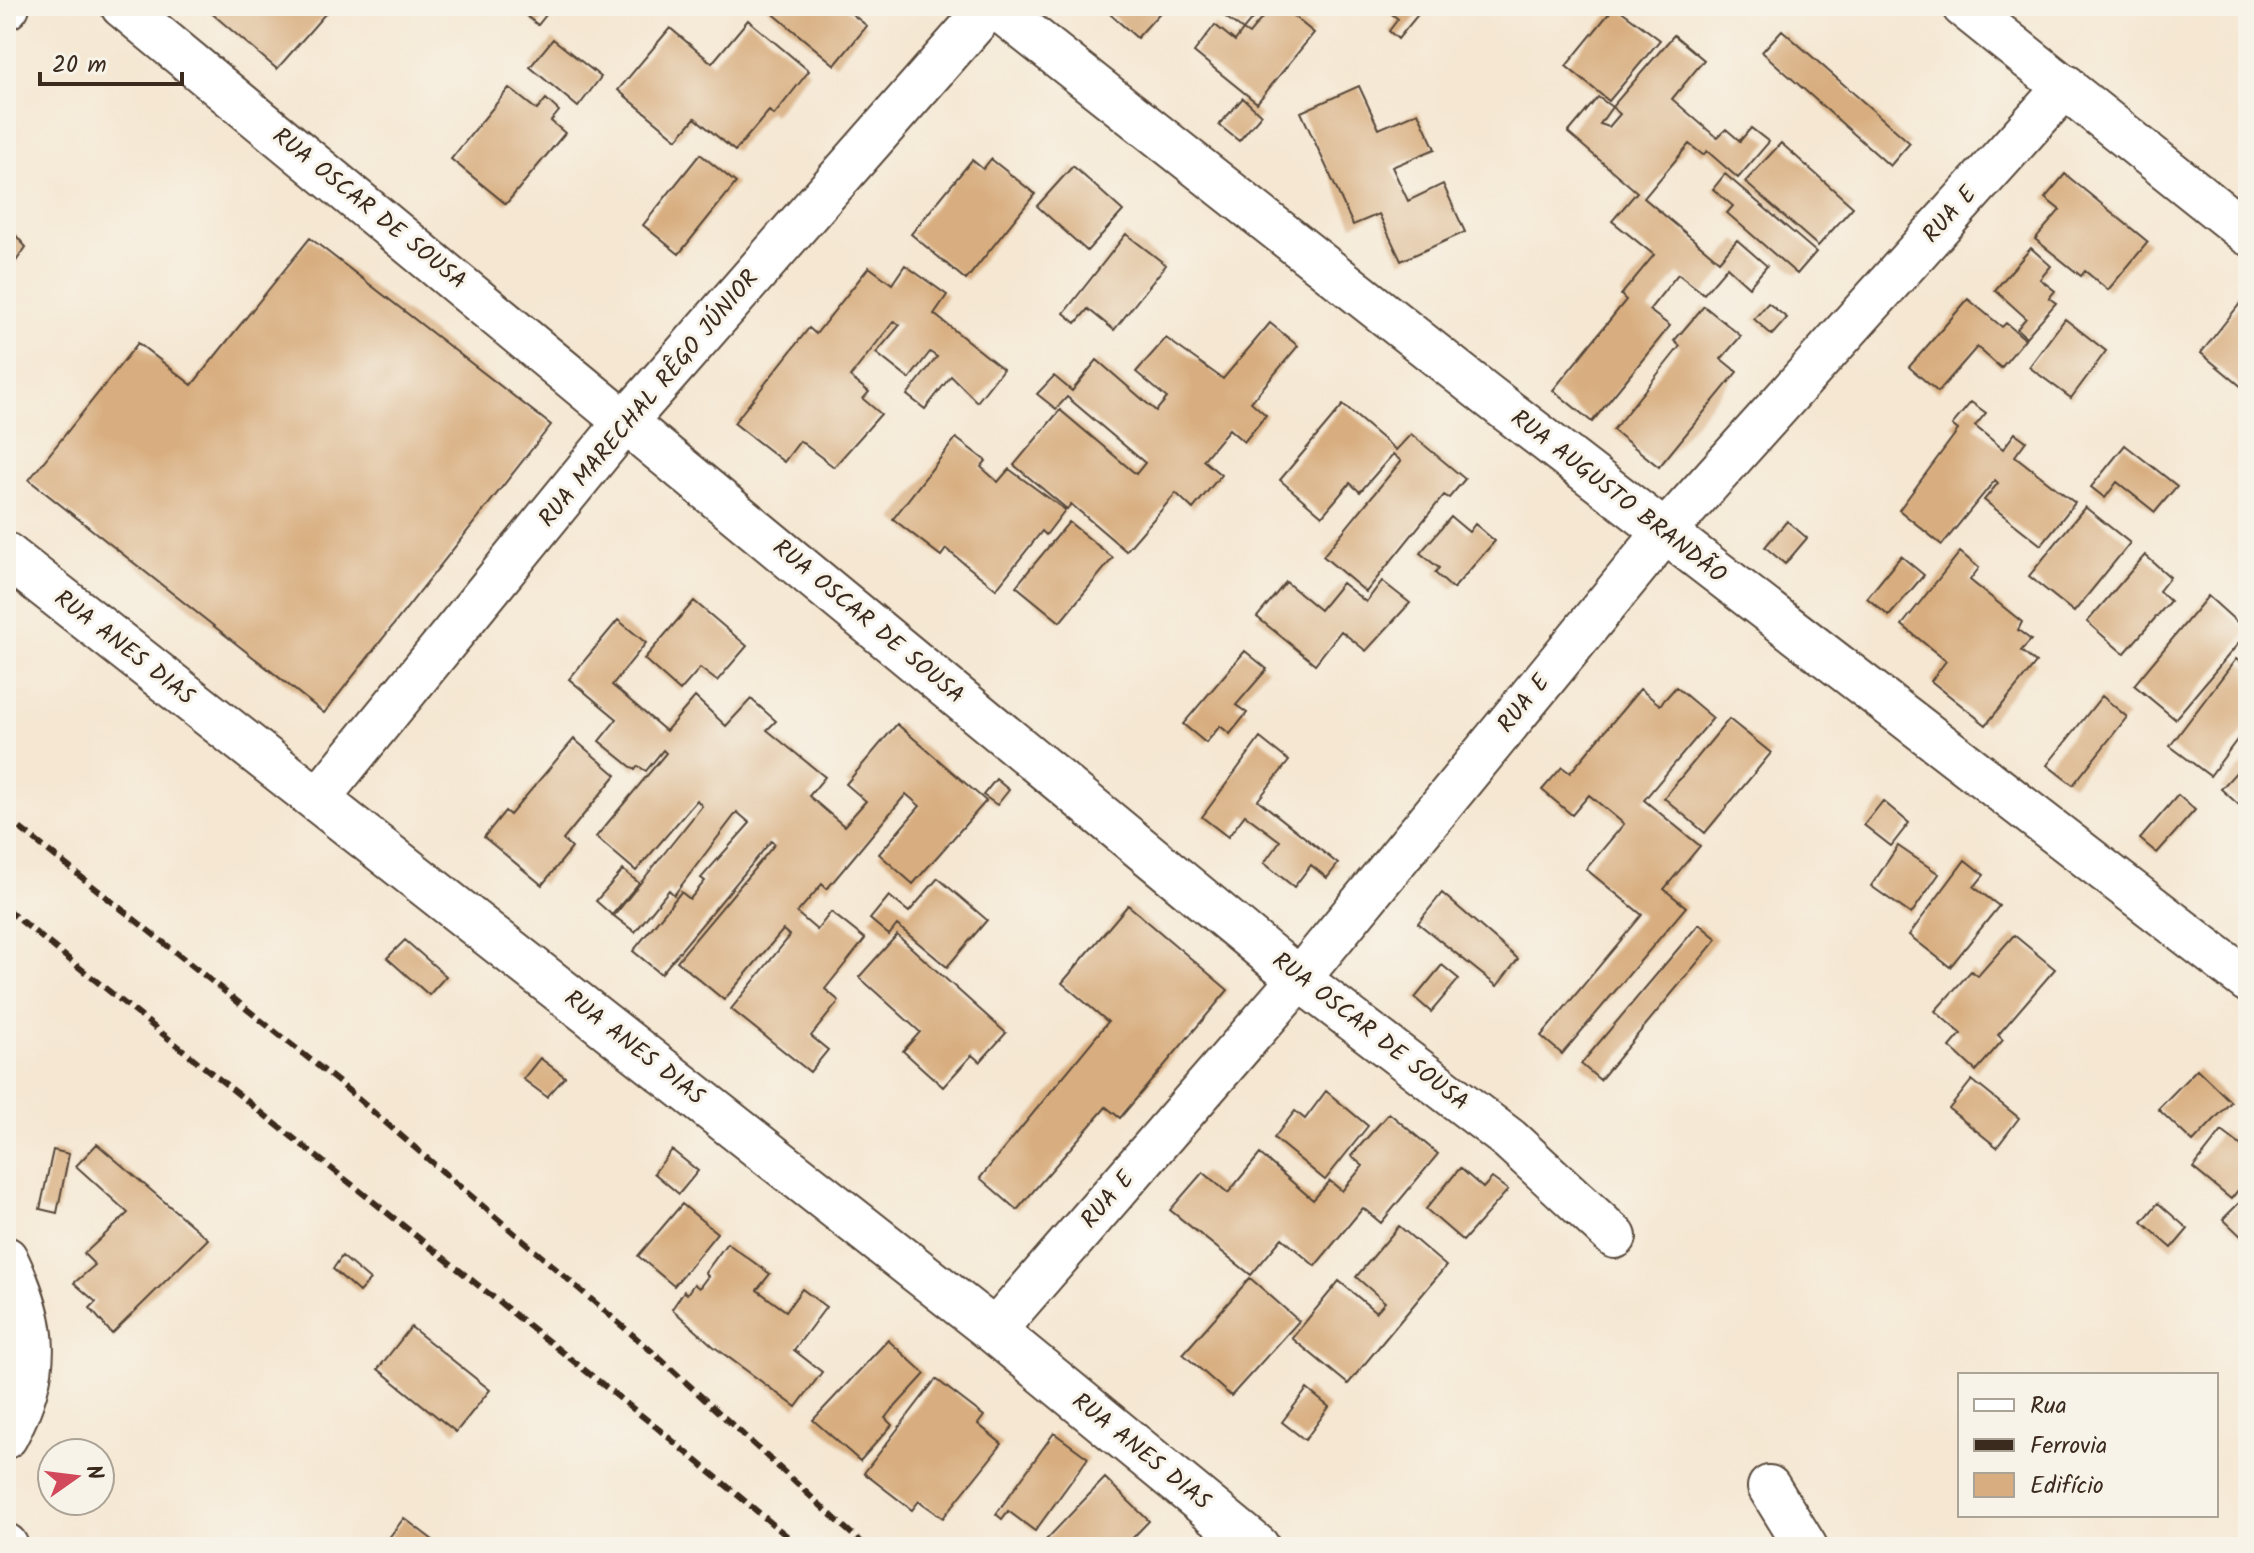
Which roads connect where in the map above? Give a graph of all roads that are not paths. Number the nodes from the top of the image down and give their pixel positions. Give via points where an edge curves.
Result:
1 (122, 6) edge
2 (992, 6) edge
3 (1963, 6) edge
4 (2066, 86) junction
5 (2248, 234) edge
6 (626, 421) junction
7 (1665, 532) junction
8 (6, 555) edge
9 (317, 800) junction
10 (1299, 979) junction
11 (2248, 981) edge
12 (1615, 1237) dead end
13 (6, 1258) edge
14 (994, 1331) junction
15 (6, 1437) edge
16 (1769, 1487) dead end
17 (1257, 1547) edge
18 (1806, 1547) edge

1 - 6 street, RUA OSCAR DE SOUSA
2 - 6 street, RUA MARECHAL RÊGO JÚNIOR
2 - 7 street, RUA AUGUSTO BRANDÃO
3 - 4 street
4 - 5 street
4 - 7 street, RUA E
6 - 9 street, RUA MARECHAL RÊGO JÚNIOR
6 - 10 street, RUA OSCAR DE SOUSA
7 - 10 street, RUA E
7 - 11 street, RUA AUGUSTO BRANDÃO
8 - 9 street, RUA ANES DIAS
9 - 14 street, RUA ANES DIAS
10 - 12 street, RUA OSCAR DE SOUSA via 1509,1139
10 - 14 street, RUA E
13 - 15 street via 27,1301 34,1352 25,1402
14 - 17 street, RUA ANES DIAS
16 - 18 street

